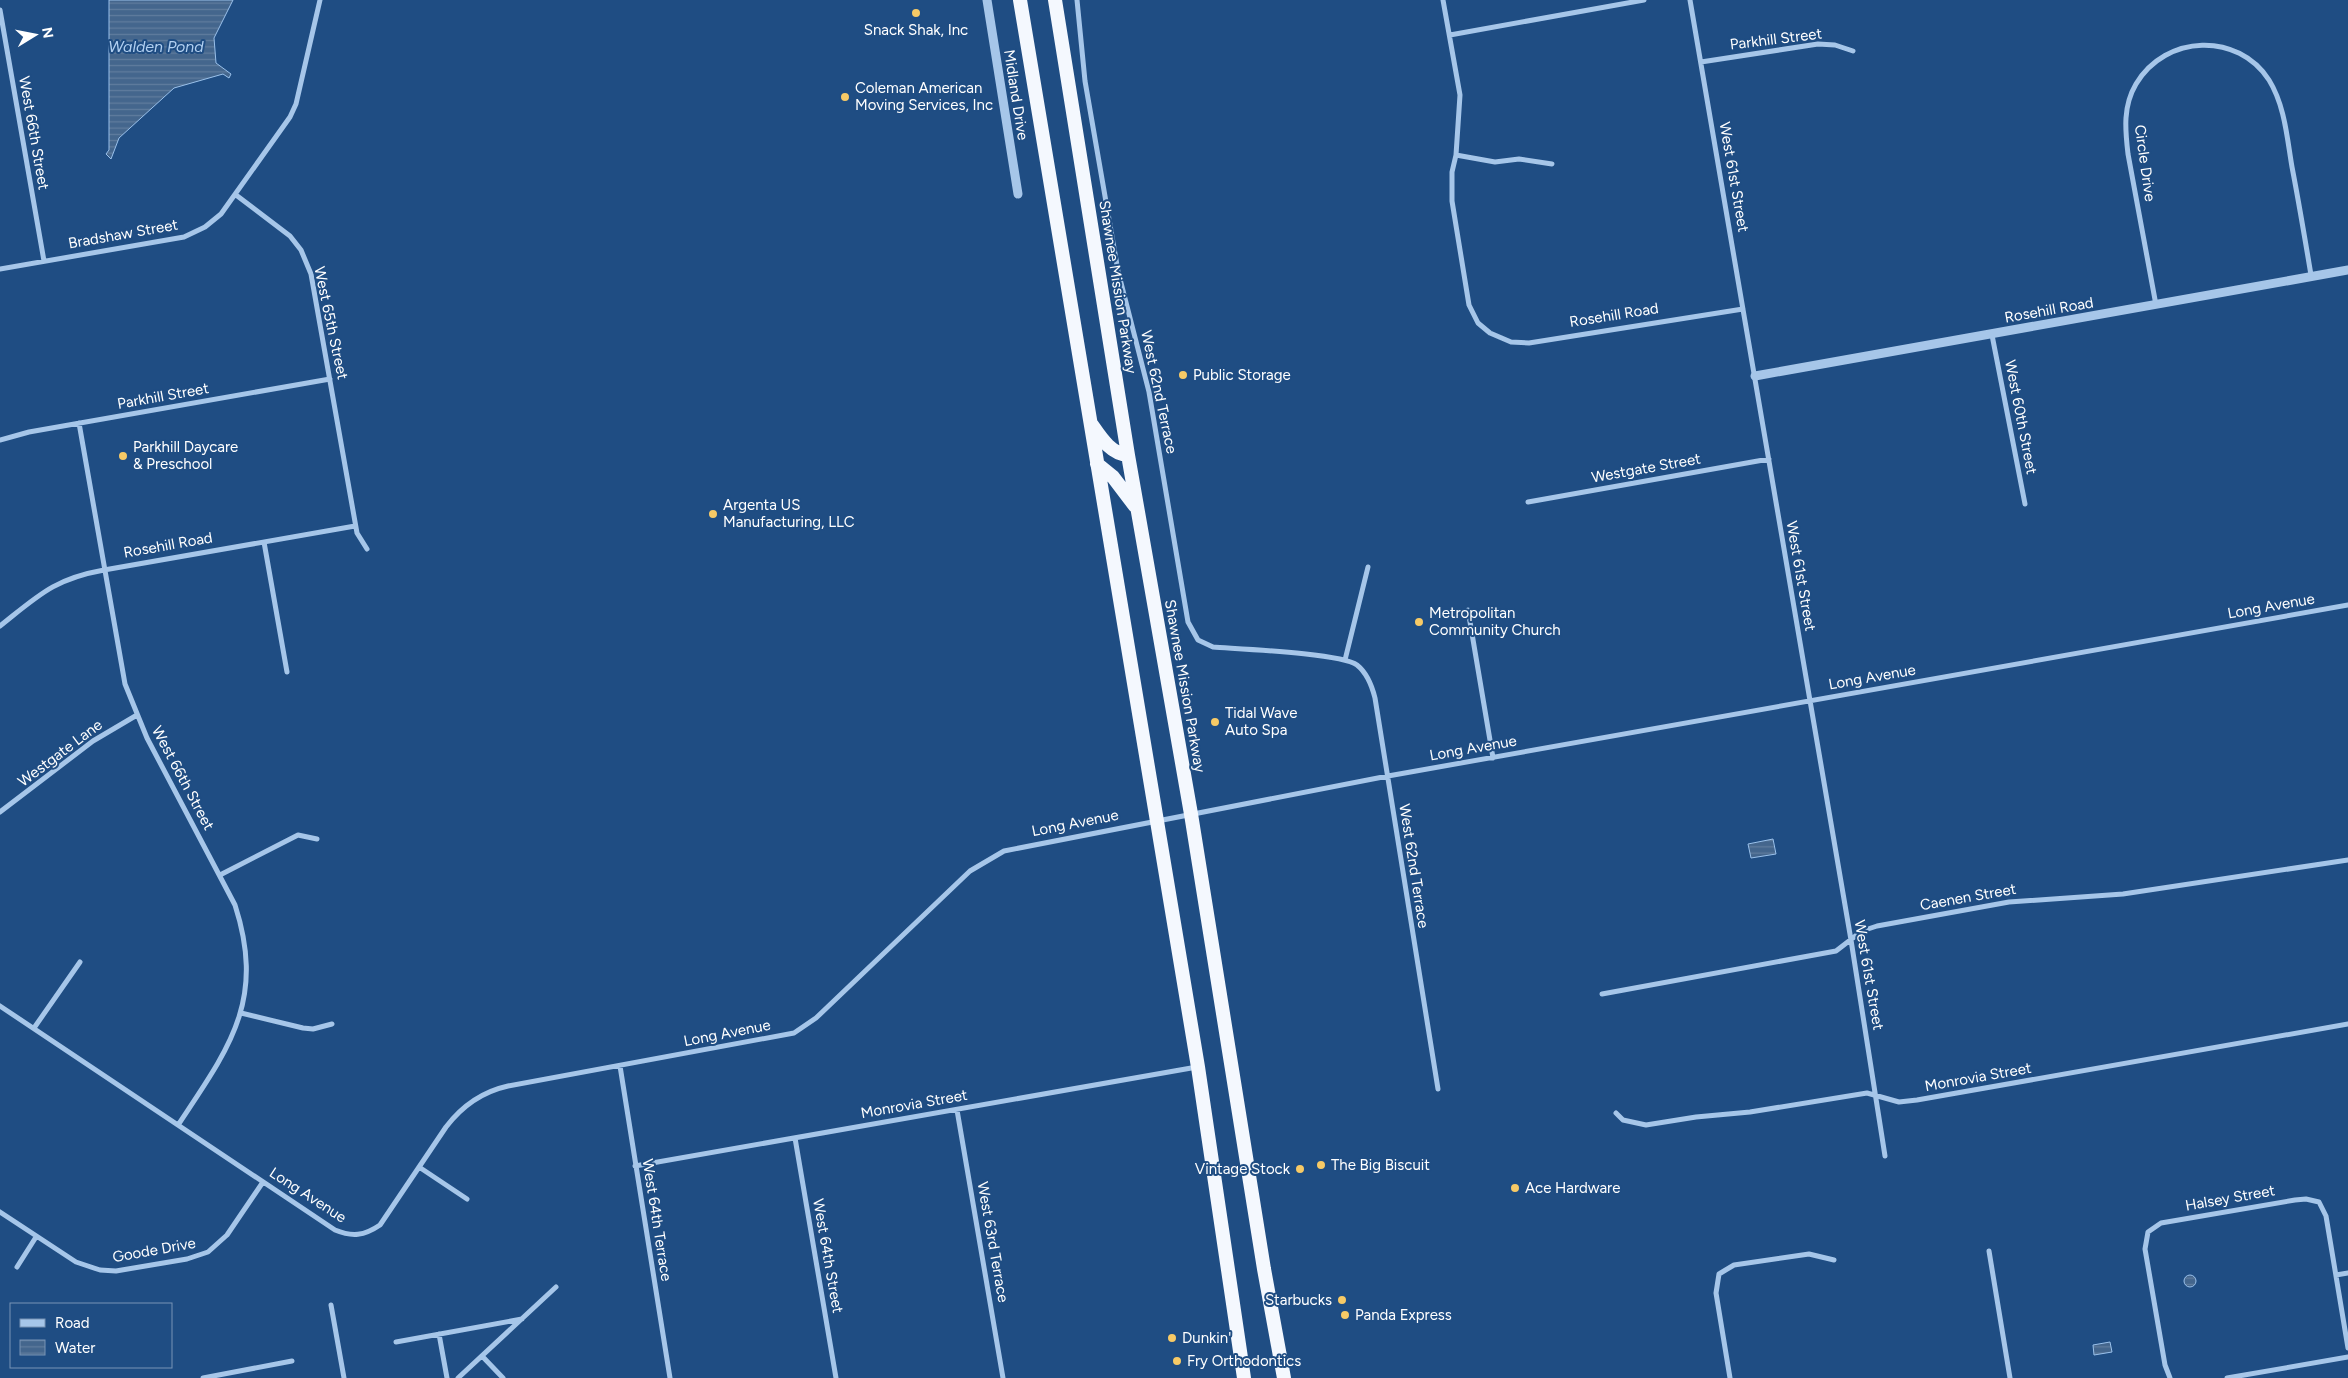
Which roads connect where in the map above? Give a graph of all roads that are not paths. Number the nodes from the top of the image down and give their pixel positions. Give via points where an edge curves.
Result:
1 (320, 0) edge
2 (987, 0) edge
3 (1020, 0) edge
4 (1055, 0) edge
5 (1077, 0) edge
6 (1444, 0) edge
7 (1644, 0) edge
8 (1690, 0) edge
9 (0, 10) edge
10 (1450, 36) junction
11 (1853, 51) dead end
12 (1701, 62) junction
13 (1456, 155) junction
14 (1552, 164) dead end
15 (1018, 194) dead end
16 (236, 195) junction
17 (44, 261) junction
18 (0, 269) edge
19 (2348, 270) edge
20 (2311, 275) junction
21 (2156, 305) junction
22 (1743, 309) junction
23 (1992, 335) junction
24 (1755, 376) junction
25 (330, 380) junction
26 (79, 423) junction
27 (1090, 423) junction
28 (0, 440) edge
29 (1128, 456) junction
30 (1769, 459) junction
31 (1097, 464) junction
32 (1528, 502) dead end
33 (2025, 504) dead end
34 (1137, 509) junction
35 (356, 526) junction
36 (264, 542) junction
37 (367, 549) dead end
38 (1368, 567) dead end
39 (104, 570) junction
40 (2348, 605) edge
41 (1468, 610) dead end
42 (0, 626) edge
43 (1345, 660) junction
44 (287, 672) dead end
45 (1810, 701) junction
46 (137, 715) junction
47 (1493, 758) junction
48 (1388, 776) junction
49 (0, 812) edge
50 (1191, 814) junction
51 (1156, 820) junction
52 (317, 839) dead end
53 (2348, 860) edge
54 (220, 875) junction
55 (1851, 940) junction
56 (80, 962) dead end
57 (1602, 994) dead end
58 (1, 1008) edge
59 (241, 1013) junction
60 (332, 1024) dead end
61 (2348, 1024) edge
62 (34, 1028) junction
63 (620, 1066) junction
64 (1198, 1066) junction
65 (1438, 1089) dead end
66 (1877, 1097) junction
67 (957, 1110) junction
68 (1616, 1113) dead end
69 (178, 1125) junction
70 (795, 1138) junction
71 (1885, 1156) dead end
72 (635, 1166) junction
73 (419, 1167) junction
74 (263, 1182) junction
75 (467, 1199) dead end
76 (0, 1212) edge
77 (36, 1237) junction
78 (1989, 1251) dead end
79 (1834, 1260) dead end
80 (16, 1267) dead end
81 (2348, 1273) edge
82 (2336, 1275) junction
83 (556, 1287) dead end
84 (331, 1306) dead end
85 (522, 1319) junction
86 (439, 1334) junction
87 (396, 1342) dead end
88 (2348, 1348) edge
89 (482, 1356) junction
90 (2348, 1357) edge
91 (292, 1361) dead end
92 (236, 1375) edge
93 (203, 1378) edge
94 (344, 1378) edge
95 (447, 1378) edge
96 (458, 1378) edge
97 (502, 1378) edge
98 (670, 1378) edge
99 (836, 1378) edge
100 (1003, 1378) edge
101 (1244, 1378) edge
102 (1284, 1378) edge
103 (1730, 1378) edge
104 (2010, 1378) edge
105 (2170, 1378) edge
106 (2227, 1378) edge

1 - 16 street via 296,104
2 - 15 street, Midland Drive
3 - 27 highway
4 - 29 highway, Shawnee Mission Parkway
5 - 43 street, West 62nd Terrace via 1085,81 1117,263 1149,392 1188,622 1198,640 1213,647 1330,656
6 - 10 street
7 - 10 street
8 - 12 street, West 61st Street
9 - 17 street, West 66th Street
10 - 13 street via 1460,95
11 - 12 street, Parkhill Street via 1835,44 1818,44
12 - 22 street, West 61st Street
13 - 14 street via 1495,162 1520,160
13 - 22 street, Rosehill Road via 1452,200 1469,305 1478,324 1490,333 1511,342 1529,342
16 - 17 street, Bradshaw Street via 205,228 184,237
16 - 25 street, West 65th Street via 290,236 301,250 311,274
17 - 18 street, Bradshaw Street
19 - 20 street, Rosehill Road
20 - 21 street, Rosehill Road
20 - 21 street, Circle Drive via 2284,121 2273,88 2262,71 2243,54 2227,47 2194,45 2168,54 2146,70 2136,84 2126,116 2128,154
21 - 23 street, Rosehill Road
22 - 24 street, West 61st Street
23 - 24 street, Rosehill Road
23 - 33 street, West 60th Street
24 - 30 street, West 61st Street
25 - 26 street, Parkhill Street
25 - 35 street, West 65th Street
26 - 28 street, Parkhill Street
26 - 39 street, West 66th Street
27 - 29 highway via 1110,447
27 - 31 highway
29 - 34 highway, Shawnee Mission Parkway
30 - 32 street, Westgate Street
30 - 45 street, West 61st Street
31 - 34 highway via 1116,480
31 - 51 highway
34 - 50 highway, Shawnee Mission Parkway
35 - 36 street, Rosehill Road
35 - 37 street, West 65th Street
36 - 39 street, Rosehill Road
36 - 44 street
38 - 43 street
39 - 42 street, Rosehill Road via 57,583
39 - 46 street, West 66th Street via 125,684
40 - 45 street, Long Avenue
41 - 47 street
43 - 48 street, West 62nd Terrace via 1356,664 1372,687
45 - 47 street, Long Avenue
45 - 55 street, West 61st Street
46 - 49 street, Westgate Lane via 93,741
46 - 54 street, West 66th Street
47 - 48 street, Long Avenue
48 - 50 street, Long Avenue
48 - 65 street, West 62nd Terrace
50 - 51 street, Long Avenue
50 - 102 highway, Shawnee Mission Parkway
51 - 63 street, Long Avenue via 1022,846 987,859 959,881 809,1024 794,1033
51 - 64 highway
52 - 54 street via 298,836
53 - 55 street, Caenen Street via 2123,894 2009,902 1878,926 1862,931
54 - 59 street, West 66th Street via 235,905 246,954 247,982
55 - 57 street, Caenen Street via 1836,951
55 - 66 street, West 61st Street
56 - 62 street
58 - 62 street, Long Avenue
59 - 60 street via 304,1028
59 - 69 street, West 66th Street via 229,1046
61 - 66 street, Monrovia Street via 1917,1100 1899,1102
62 - 69 street, Long Avenue
63 - 72 street, West 64th Terrace
63 - 73 street, Long Avenue via 503,1087 472,1100 457,1113
64 - 67 street, Monrovia Street
64 - 101 highway
66 - 68 street, Monrovia Street via 1867,1093 1646,1125 1623,1120
66 - 71 street, West 61st Street
67 - 70 street, Monrovia Street
67 - 100 street, West 63rd Terrace
69 - 74 street, Long Avenue
70 - 72 street, Monrovia Street
70 - 99 street, West 64th Street
72 - 98 street, West 64th Terrace
73 - 74 street, Long Avenue via 380,1225 356,1236 335,1230
73 - 75 street
74 - 77 street, Goode Drive via 219,1244 198,1256 116,1271 100,1270 76,1262
76 - 77 street, Goode Drive
77 - 80 street
78 - 104 street
79 - 103 street via 1809,1254 1734,1265 1719,1274 1716,1293
81 - 82 street
82 - 88 street
82 - 105 street, Halsey Street via 2326,1216 2319,1202 2295,1200 2161,1223 2148,1232 2145,1249
83 - 85 street
84 - 94 street
85 - 86 street
85 - 89 street
86 - 87 street
86 - 95 street
89 - 96 street
89 - 97 street
90 - 106 street
91 - 92 street
92 - 93 street

